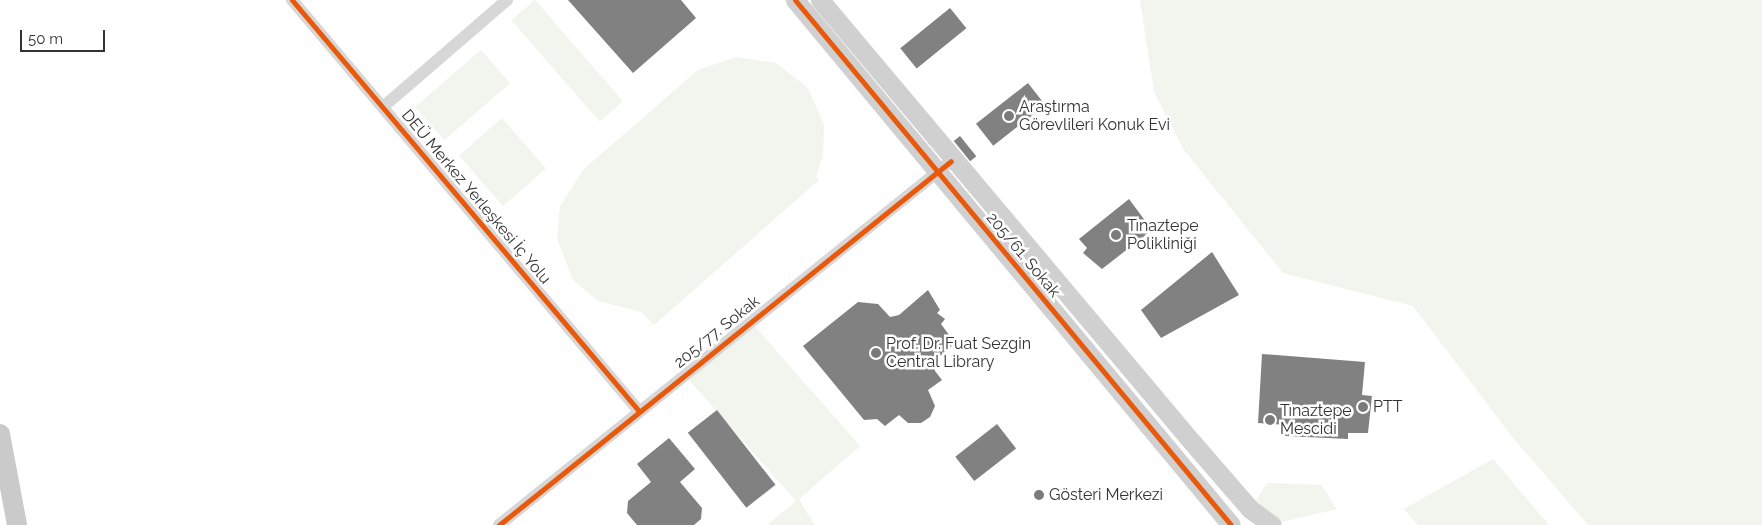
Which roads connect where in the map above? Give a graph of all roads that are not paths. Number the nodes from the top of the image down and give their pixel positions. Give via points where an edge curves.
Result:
1 (292, 0) edge
2 (507, 0) edge
3 (795, 0) edge
4 (820, 0) edge
5 (383, 107) junction
6 (944, 166) junction
7 (639, 411) junction
8 (0, 434) edge
9 (16, 517) edge
10 (27, 525) edge
11 (499, 525) edge
12 (1231, 525) edge
13 (1272, 525) edge

1 - 5 street, DEÜ Merkez Yerleşkesi İç Yolu
2 - 5 street, DEÜ Merkez Yerleşkesi İç Yolu
3 - 6 main road, 205/61. Sokak
4 - 6 main road, 205/61. Sokak
5 - 7 street, DEÜ Merkez Yerleşkesi İç Yolu
6 - 7 street, 205/77. Sokak
6 - 12 main road, 205/61. Sokak
6 - 13 main road, 205/61. Sokak via 1246,504
7 - 11 street, 205/77. Sokak
8 - 9 main road
9 - 10 street

